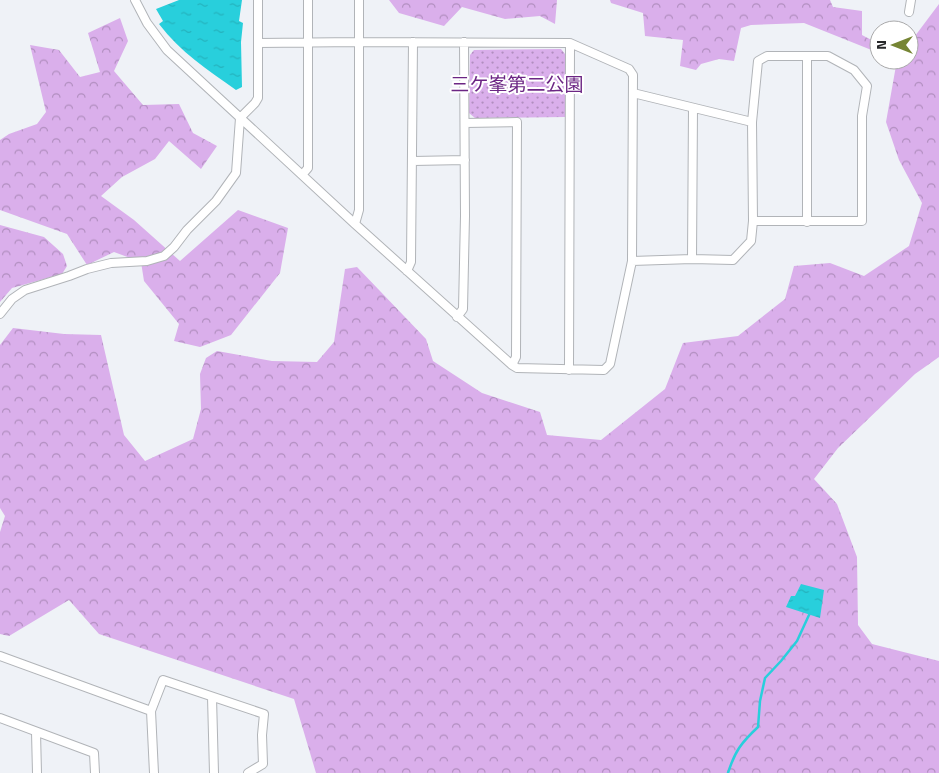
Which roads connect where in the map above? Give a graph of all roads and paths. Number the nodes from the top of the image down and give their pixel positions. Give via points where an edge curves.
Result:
1 (135, 0) edge
2 (258, 0) edge
3 (308, 0) edge
4 (359, 0) edge
5 (911, 0) edge
6 (910, 12) dead end
7 (308, 42) junction
8 (360, 42) junction
9 (413, 42) junction
10 (464, 42) junction
11 (258, 43) junction
12 (570, 43) junction
13 (808, 56) junction
14 (633, 93) junction
15 (693, 108) junction
16 (240, 118) junction
17 (752, 122) junction
18 (465, 123) junction
19 (413, 160) junction
20 (465, 160) junction
21 (302, 175) junction
22 (753, 221) junction
23 (808, 222) junction
24 (354, 224) junction
25 (692, 259) junction
26 (632, 262) junction
27 (407, 272) junction
28 (0, 314) edge
29 (457, 317) junction
30 (512, 365) junction
31 (569, 370) junction
32 (0, 656) edge
33 (212, 697) junction
34 (151, 711) junction
35 (0, 718) edge
36 (36, 732) junction
37 (37, 773) edge
38 (95, 773) edge
39 (154, 773) edge
40 (214, 773) edge
41 (248, 773) edge

1 - 16 street via 146,22 167,50
2 - 11 street
3 - 7 street
4 - 8 street
5 - 6 street
7 - 8 street
7 - 11 street
7 - 21 street via 308,168
8 - 9 street
8 - 24 street via 359,210
9 - 10 street
9 - 19 street
10 - 12 street
10 - 18 street
11 - 16 street via 258,98
12 - 14 street via 629,69 633,75
12 - 31 street
13 - 17 street via 767,56 758,62
13 - 23 street
13 - 23 street via 828,56 854,70 867,86 862,116 862,220
14 - 15 street
14 - 26 street
15 - 17 street
15 - 25 street
16 - 21 street
16 - 28 street via 236,173 216,201 164,256 147,261 111,263 25,290 12,299
17 - 22 street
18 - 20 street
18 - 30 street via 517,122 516,357
19 - 20 street
19 - 27 street via 411,262
20 - 29 street via 464,309
21 - 24 street
22 - 23 street
22 - 25 street via 751,241 733,260
24 - 27 street
25 - 26 street
26 - 31 street via 610,364 604,370
27 - 29 street
29 - 30 street
30 - 31 street via 517,368
32 - 34 street
33 - 34 street via 163,680
33 - 40 street
33 - 41 street via 264,714 263,764
34 - 39 street
35 - 36 street
36 - 37 street
36 - 38 street via 94,753

